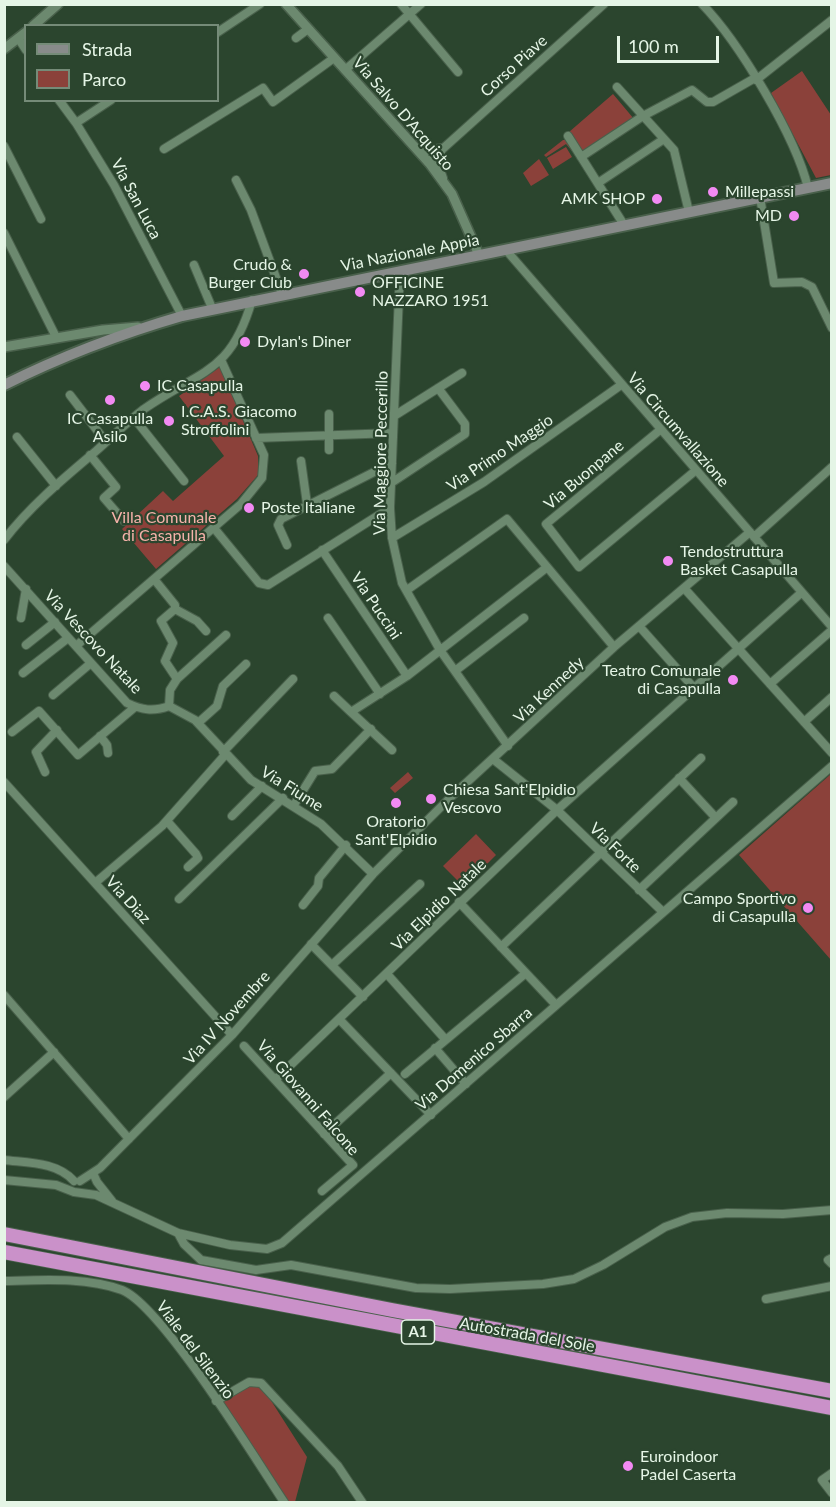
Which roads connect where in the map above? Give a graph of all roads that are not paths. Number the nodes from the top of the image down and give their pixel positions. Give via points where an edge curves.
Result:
1 (58, 4) edge
2 (260, 4) edge
3 (286, 4) edge
4 (401, 4) edge
5 (421, 4) edge
6 (604, 4) edge
7 (702, 4) edge
8 (410, 14) junction
9 (831, 20) edge
10 (35, 24) edge
11 (308, 29) junction
12 (219, 31) edge
13 (22, 35) edge
14 (296, 38) dead end
15 (4, 49) edge
16 (334, 58) junction
17 (345, 70) junction
18 (458, 72) dead end
19 (755, 79) junction
20 (617, 87) dead end
21 (60, 102) edge
22 (108, 102) edge
23 (643, 116) junction
24 (76, 123) junction
25 (568, 136) dead end
26 (664, 139) junction
27 (4, 146) edge
28 (443, 148) junction
29 (164, 149) dead end
30 (417, 149) junction
31 (581, 157) junction
32 (428, 162) junction
33 (236, 180) dead end
34 (598, 183) junction
35 (831, 183) edge
36 (447, 187) junction
37 (808, 188) junction
38 (760, 197) junction
39 (689, 212) junction
40 (41, 219) dead end
41 (624, 225) junction
42 (4, 233) edge
43 (506, 250) junction
44 (479, 255) junction
45 (194, 265) dead end
46 (400, 271) junction
47 (282, 294) junction
48 (252, 300) junction
49 (212, 308) junction
50 (182, 315) junction
51 (144, 327) junction
52 (831, 328) edge
53 (56, 337) junction
54 (4, 347) edge
55 (220, 360) junction
56 (462, 373) dead end
57 (4, 385) edge
58 (621, 385) junction
59 (438, 388) junction
60 (70, 395) dead end
61 (329, 414) dead end
62 (394, 416) junction
63 (134, 418) junction
64 (660, 430) junction
65 (393, 433) junction
66 (17, 437) dead end
67 (329, 437) junction
68 (256, 438) junction
69 (106, 442) junction
70 (328, 450) dead end
71 (90, 455) junction
72 (302, 460) dead end
73 (392, 463) junction
74 (831, 467) edge
75 (695, 471) junction
76 (184, 481) dead end
77 (391, 483) junction
78 (56, 486) junction
79 (307, 504) junction
80 (390, 508) junction
81 (124, 521) dead end
82 (214, 528) junction
83 (752, 534) junction
84 (392, 538) junction
85 (4, 540) edge
86 (287, 545) dead end
87 (322, 550) junction
88 (5, 567) edge
89 (546, 568) junction
90 (154, 579) junction
91 (684, 588) junction
92 (26, 589) junction
93 (407, 590) junction
94 (801, 593) junction
95 (175, 609) junction
96 (21, 618) dead end
97 (328, 618) dead end
98 (524, 618) dead end
99 (55, 622) junction
100 (639, 626) junction
101 (831, 628) edge
102 (206, 631) dead end
103 (226, 635) dead end
104 (68, 638) junction
105 (26, 645) dead end
106 (76, 646) junction
107 (614, 647) junction
108 (738, 648) junction
109 (440, 650) junction
110 (91, 663) junction
111 (246, 664) dead end
112 (455, 671) junction
113 (23, 673) dead end
114 (406, 676) junction
115 (177, 680) junction
116 (294, 680) dead end
117 (770, 684) junction
118 (694, 688) junction
119 (53, 694) dead end
120 (380, 694) junction
121 (334, 696) dead end
122 (831, 697) edge
123 (169, 706) junction
124 (135, 707) junction
125 (351, 712) junction
126 (804, 722) junction
127 (198, 723) junction
128 (371, 729) junction
129 (57, 730) junction
130 (12, 732) dead end
131 (100, 736) junction
132 (508, 746) junction
133 (392, 750) dead end
134 (108, 753) dead end
135 (224, 753) junction
136 (831, 753) edge
137 (701, 758) dead end
138 (493, 759) junction
139 (831, 766) edge
140 (45, 772) dead end
141 (679, 778) junction
142 (4, 782) edge
143 (262, 786) junction
144 (12, 793) junction
145 (282, 798) junction
146 (4, 799) edge
147 (733, 802) dead end
148 (294, 805) junction
149 (557, 810) junction
150 (232, 816) dead end
151 (716, 818) junction
152 (167, 821) junction
153 (346, 845) junction
154 (600, 853) junction
155 (188, 867) dead end
156 (373, 874) junction
157 (95, 883) junction
158 (420, 884) dead end
159 (639, 890) junction
160 (179, 899) dead end
161 (459, 902) junction
162 (303, 905) dead end
163 (663, 912) junction
164 (311, 944) junction
165 (501, 947) junction
166 (332, 965) junction
167 (526, 973) junction
168 (387, 974) junction
169 (4, 995) edge
170 (363, 998) junction
171 (556, 1005) junction
172 (340, 1020) junction
173 (232, 1035) junction
174 (445, 1039) junction
175 (244, 1046) dead end
176 (435, 1048) junction
177 (54, 1052) junction
178 (391, 1073) junction
179 (405, 1074) dead end
180 (275, 1080) junction
181 (466, 1084) junction
182 (4, 1097) edge
183 (431, 1115) junction
184 (324, 1134) junction
185 (129, 1139) junction
186 (4, 1160) edge
187 (93, 1173) junction
188 (4, 1180) edge
189 (77, 1182) junction
190 (56, 1185) junction
191 (322, 1191) dead end
192 (76, 1192) junction
193 (96, 1196) junction
194 (117, 1205) junction
195 (831, 1210) edge
196 (178, 1233) junction
197 (4, 1234) edge
198 (4, 1252) edge
199 (831, 1258) edge
200 (831, 1264) edge
201 (4, 1281) edge
202 (831, 1286) edge
203 (766, 1299) dead end
204 (831, 1390) edge
205 (216, 1401) junction
206 (831, 1408) edge
207 (831, 1473) edge
208 (831, 1493) edge
209 (284, 1503) edge
210 (362, 1503) edge

1 - 10 street
2 - 12 street
3 - 11 street, Via Salvo D'Acquisto
4 - 8 street
5 - 8 street
6 - 28 street, Corso Piave
7 - 19 street via 734,42
8 - 17 street
8 - 18 street
9 - 19 street
11 - 14 street
11 - 16 street, Via Salvo D'Acquisto
13 - 15 street
16 - 17 street, Via Salvo D'Acquisto
16 - 29 street via 273,102 263,88
17 - 30 street, Via Salvo D'Acquisto
19 - 23 street via 713,102 707,102 694,90
19 - 37 street via 800,158
20 - 23 street
21 - 24 street, Via San Luca
22 - 24 street
23 - 26 street
23 - 31 street
24 - 50 street, Via San Luca via 114,185
25 - 31 street
26 - 34 street
26 - 39 street via 674,150
27 - 40 street
28 - 30 street
28 - 32 street, Corso Piave
28 - 36 street via 438,164
30 - 32 street, Via Salvo D'Acquisto
31 - 34 street
32 - 36 street, Via Salvo D'Acquisto
33 - 47 street
34 - 41 street
35 - 37 main road, Via Nazionale Appia
36 - 44 street, Via Salvo D'Acquisto
37 - 38 main road, Via Nazionale Appia
38 - 39 main road, Via Nazionale Appia
38 - 52 street via 774,284 802,282 812,287
39 - 41 main road, Via Nazionale Appia
41 - 43 main road, Via Nazionale Appia
42 - 53 street
43 - 44 main road, Via Nazionale Appia
43 - 58 street, Via Circumvallazione
44 - 46 main road, Via Nazionale Appia
45 - 49 street
46 - 47 main road, Via Nazionale Appia
46 - 62 street, Via Maggiore Peccerillo
47 - 48 main road, Via Nazionale Appia
48 - 49 main road, Via Nazionale Appia
48 - 55 street via 242,331 230,353
49 - 50 main road, Via Nazionale Appia
50 - 51 main road, Via Nazionale Appia
51 - 53 street
51 - 57 main road, Via Nazionale Appia
53 - 54 street
55 - 63 street
55 - 68 street
56 - 59 street
58 - 64 street, Via Circumvallazione
58 - 84 street, Via Primo Maggio via 484,482
59 - 62 street
59 - 77 street via 465,424 465,434
60 - 69 street
61 - 67 street
62 - 65 street, Via Maggiore Peccerillo
63 - 69 street
63 - 76 street
64 - 75 street, Via Circumvallazione
64 - 75 street, Via Buonpane via 546,524 579,567
65 - 67 street
65 - 73 street, Via Maggiore Peccerillo
66 - 78 street
67 - 68 street
67 - 70 street
68 - 82 street via 264,455 262,478
69 - 71 street
71 - 78 street
71 - 81 street via 116,487 104,498
72 - 79 street
73 - 77 street, Via Maggiore Peccerillo
73 - 79 street
74 - 83 street, Via Kennedy
75 - 83 street, Via Circumvallazione
77 - 80 street, Via Maggiore Peccerillo
78 - 85 street
79 - 86 street via 280,519 278,525
80 - 84 street, Via Maggiore Peccerillo
80 - 87 street
82 - 87 street via 262,585 268,585
82 - 90 street
83 - 91 street, Via Kennedy
83 - 94 street, Via Circumvallazione
84 - 93 street, Via Maggiore Peccerillo
87 - 114 street, Via Puccini
88 - 92 street, Via Vescovo Natale
89 - 93 street via 507,519
89 - 107 street
89 - 109 street
90 - 95 street via 176,605
90 - 106 street
91 - 100 street, Via Kennedy
91 - 108 street
92 - 96 street
92 - 99 street, Via Vescovo Natale
93 - 109 street, Via Maggiore Peccerillo
94 - 101 street, Via Circumvallazione
94 - 108 street, Via Elpidio Natale
95 - 102 street
95 - 115 street via 161,621 172,643 165,661
97 - 120 street
98 - 112 street
99 - 104 street, Via Vescovo Natale
99 - 105 street
100 - 107 street, Via Kennedy
100 - 118 street
101 - 117 street
103 - 115 street
104 - 106 street, Via Vescovo Natale
104 - 113 street
106 - 110 street, Via Vescovo Natale
107 - 132 street, Via Kennedy
108 - 117 street
108 - 118 street, Via Elpidio Natale
109 - 112 street, Via Maggiore Peccerillo
109 - 114 street
110 - 119 street
110 - 124 street, Via Vescovo Natale
111 - 127 street via 223,686 217,706
112 - 132 street, Via Maggiore Peccerillo
114 - 120 street
115 - 123 street via 170,690
116 - 135 street
117 - 126 street
118 - 149 street, Via Elpidio Natale
120 - 125 street
121 - 125 street
122 - 126 street
123 - 124 street, Via Vescovo Natale via 157,710
123 - 127 street, Via Fiume
124 - 131 street
125 - 128 street
126 - 136 street
127 - 135 street, Via Fiume
128 - 133 street
128 - 148 street via 332,770 315,771
129 - 130 street via 39,711
129 - 131 street via 78,755
129 - 140 street via 36,752
131 - 134 street
132 - 138 street, Via Kennedy
135 - 143 street, Via Fiume
135 - 152 street
137 - 141 street
138 - 149 street, Via Forte
138 - 156 street, Via Kennedy
139 - 163 street, Via Domenico Sbarra
141 - 151 street
141 - 154 street
142 - 144 street, Via Diaz
143 - 145 street, Via Fiume
143 - 150 street
144 - 146 street
144 - 157 street, Via Diaz
145 - 148 street, Via Fiume
145 - 160 street
147 - 151 street
148 - 153 street, Via Fiume
149 - 154 street, Via Forte
149 - 161 street, Via Elpidio Natale
151 - 159 street
152 - 155 street via 198,858
152 - 157 street
153 - 156 street, Via Fiume
153 - 162 street
154 - 159 street, Via Forte
154 - 165 street
156 - 164 street, Via IV Novembre
157 - 173 street, Via Diaz
158 - 166 street
159 - 163 street, Via Forte
161 - 165 street
161 - 168 street, Via Elpidio Natale
163 - 171 street, Via Domenico Sbarra
164 - 166 street
164 - 173 street, Via IV Novembre
165 - 167 street
166 - 170 street
167 - 171 street
167 - 174 street
168 - 170 street, Via Elpidio Natale
168 - 174 street
169 - 177 street
170 - 172 street, Via Elpidio Natale
171 - 181 street, Via Domenico Sbarra
172 - 178 street
172 - 180 street, Via Elpidio Natale
173 - 185 street, Via IV Novembre
174 - 176 street
175 - 180 street, Via Giovanni Falcone
176 - 179 street
176 - 181 street
177 - 182 street
177 - 185 street
178 - 183 street
178 - 184 street
180 - 184 street, Via Giovanni Falcone
181 - 183 street, Via Domenico Sbarra
183 - 196 street, Via Domenico Sbarra via 282,1243 267,1249 250,1249
184 - 191 street, Via Giovanni Falcone via 353,1165
185 - 187 street, Via IV Novembre
186 - 189 street, Via Domenico Sbarra via 57,1168
187 - 189 street, Via IV Novembre
187 - 194 street via 101,1189
188 - 190 street
189 - 190 street
189 - 192 street via 83,1188
189 - 193 street, Via Domenico Sbarra
190 - 192 street
192 - 193 street, Via Domenico Sbarra
193 - 194 street, Via Domenico Sbarra
194 - 196 street, Via Domenico Sbarra
195 - 196 street via 709,1215 677,1221 574,1279 469,1289 417,1288 291,1265 256,1270 201,1260
197 - 204 highway, Autostrada del Sole / A1
198 - 206 highway, Autostrada del Sole / A1
199 - 200 street
201 - 205 street, Viale del Silenzio via 103,1285 129,1294 144,1304
202 - 203 street
205 - 209 street, Viale del Silenzio
205 - 210 street via 249,1382 261,1383 338,1467
207 - 208 street via 822,1480

